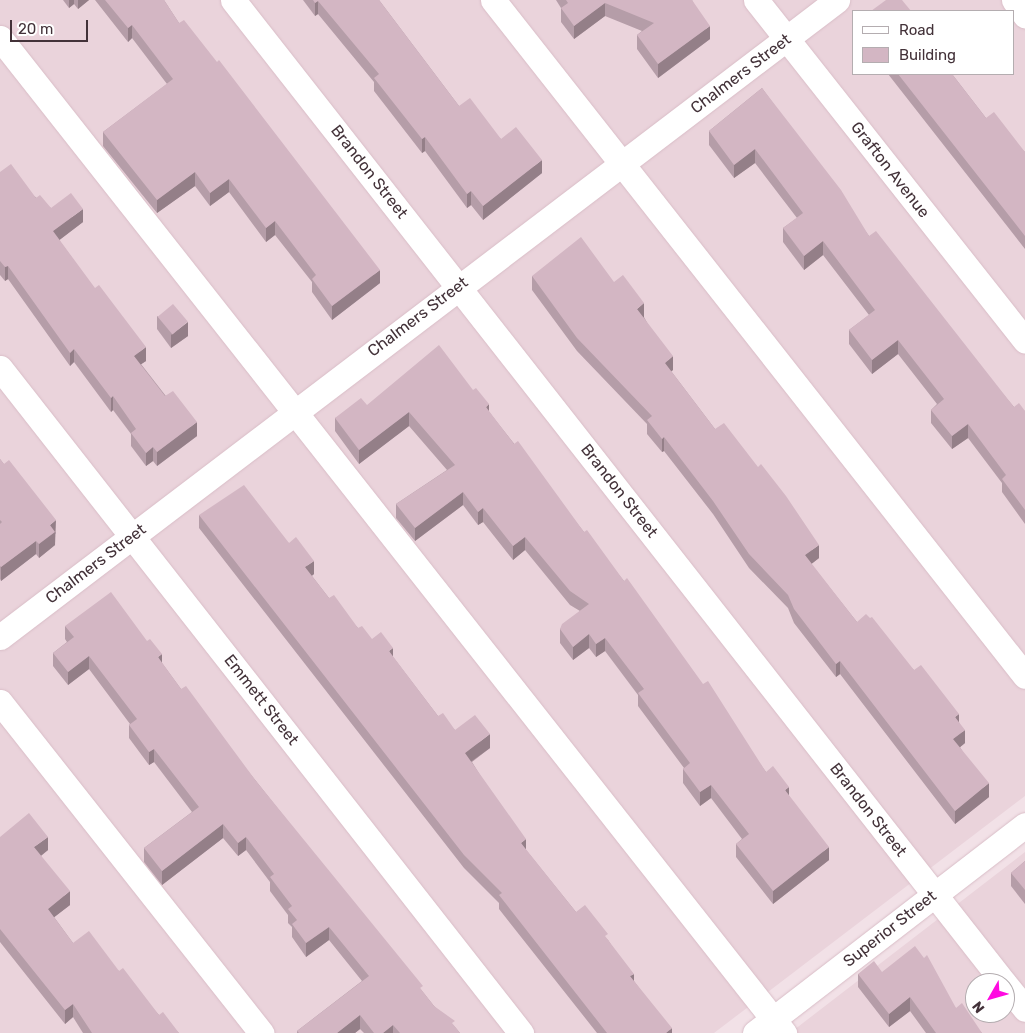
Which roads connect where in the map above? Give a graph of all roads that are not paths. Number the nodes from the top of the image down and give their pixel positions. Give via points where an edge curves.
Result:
1 (233, 0) edge
2 (493, 0) edge
3 (756, 0) edge
4 (837, 0) edge
5 (1014, 0) edge
6 (1025, 15) edge
7 (0, 38) edge
8 (787, 40) junction
9 (622, 165) junction
10 (459, 286) junction
11 (1025, 341) edge
12 (0, 368) edge
13 (294, 412) junction
14 (133, 537) junction
15 (0, 637) edge
16 (1025, 676) edge
17 (0, 702) edge
18 (1025, 825) edge
19 (934, 895) junction
20 (995, 973) edge
21 (1015, 997) edge
22 (1025, 1009) edge
23 (771, 1028) edge
24 (261, 1033) edge
25 (520, 1033) edge

1 - 10 street, Brandon Street
2 - 9 street
3 - 8 street, Grafton Avenue
4 - 8 street, Chalmers Street
5 - 6 street
7 - 13 street
8 - 9 street, Chalmers Street
8 - 11 street, Grafton Avenue
9 - 10 street, Chalmers Street
9 - 16 street
10 - 13 street, Chalmers Street
10 - 19 street, Brandon Street
12 - 14 street, Emmett Street
13 - 14 street, Chalmers Street
13 - 23 street
14 - 15 street, Chalmers Street
14 - 25 street, Emmett Street
17 - 24 street
18 - 19 street, Superior Street
19 - 20 street, Brandon Street
19 - 23 street, Superior Street
21 - 22 street, Brandon Street

